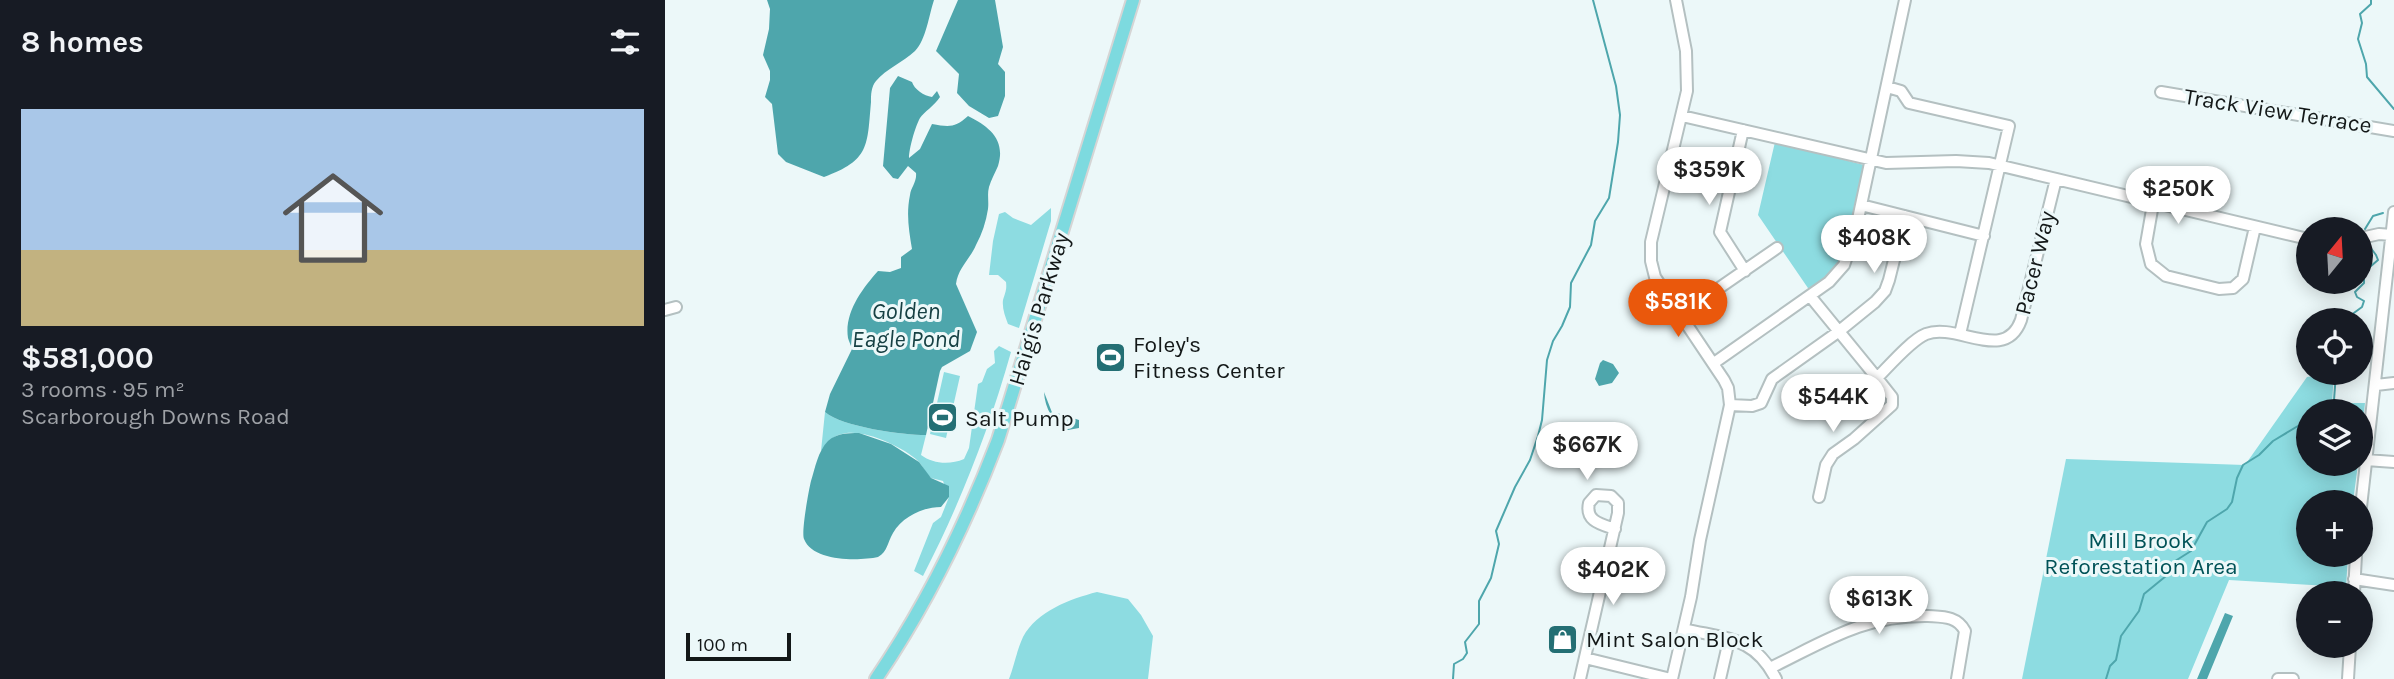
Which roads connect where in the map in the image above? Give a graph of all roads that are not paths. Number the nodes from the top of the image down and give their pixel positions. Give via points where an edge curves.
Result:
1 (1133, 0) edge
2 (1676, 0) edge
3 (1905, 0) edge
4 (1887, 87) junction
5 (2161, 92) dead end
6 (1682, 116) junction
7 (1743, 130) junction
8 (2394, 131) edge
9 (1870, 161) junction
10 (2001, 166) junction
11 (2056, 179) junction
12 (2153, 204) junction
13 (1861, 205) junction
14 (2394, 212) edge
15 (1905, 216) junction
16 (2255, 227) junction
17 (2373, 235) edge
18 (2392, 235) junction
19 (1984, 236) junction
20 (2296, 236) edge
21 (1777, 248) dead end
22 (1745, 271) junction
23 (1810, 296) junction
24 (1681, 315) junction
25 (1838, 332) junction
26 (1960, 334) junction
27 (1714, 363) junction
28 (1877, 378) junction
29 (2394, 383) edge
30 (2376, 385) junction
31 (1730, 405) junction
32 (2373, 408) edge
33 (2373, 460) edge
34 (2394, 462) edge
35 (1819, 497) dead end
36 (1615, 529) dead end
37 (2355, 567) edge
38 (2354, 579) joint
39 (2394, 585) edge
40 (1684, 629) junction
41 (1729, 640) junction
42 (1584, 658) junction
43 (2349, 658) edge
44 (1770, 668) junction
45 (876, 679) edge
46 (1580, 679) edge
47 (1672, 679) edge
48 (1720, 679) edge
49 (1776, 679) edge
50 (1957, 679) edge
51 (2278, 679) edge
52 (2293, 679) edge
53 (2348, 679) edge

1 - 45 main road, Haigis Parkway via 998,440 947,559
2 - 6 street via 1687,68
3 - 4 street
4 - 9 street
4 - 10 street via 1901,91 1909,103 2009,126
5 - 8 street, Track View Terrace
6 - 7 street
6 - 24 street via 1650,253 1655,277
7 - 9 street
7 - 22 street via 1720,232
9 - 10 street via 1976,161
9 - 13 street
10 - 11 street
10 - 19 street
11 - 12 street
11 - 26 street, Pacer Way via 2019,326 1998,341
12 - 16 street
12 - 16 street via 2146,244 2147,257 2155,268 2172,278 2219,289 2233,288 2243,279
13 - 15 street
13 - 23 street via 1844,265
14 - 18 street
15 - 19 street
15 - 25 street via 1885,291
16 - 20 street
17 - 18 street
18 - 30 street
19 - 26 street
21 - 22 street
22 - 24 street
23 - 25 street
23 - 27 street
24 - 27 street
25 - 28 street
25 - 31 street via 1772,379 1761,403
26 - 28 street, Pacer Way via 1937,331 1922,336
27 - 31 street via 1728,388
28 - 35 street via 1890,394 1892,405 1833,454
29 - 30 street
30 - 32 street
31 - 40 street
33 - 34 street
36 - 42 street
37 - 38 street
38 - 39 street
40 - 41 street
40 - 47 street
41 - 44 street via 1755,650
41 - 48 street
42 - 46 street
42 - 47 street
43 - 53 street
44 - 49 street
44 - 50 street via 1862,624 1889,617 1929,616 1953,619 1964,628
51 - 52 street

